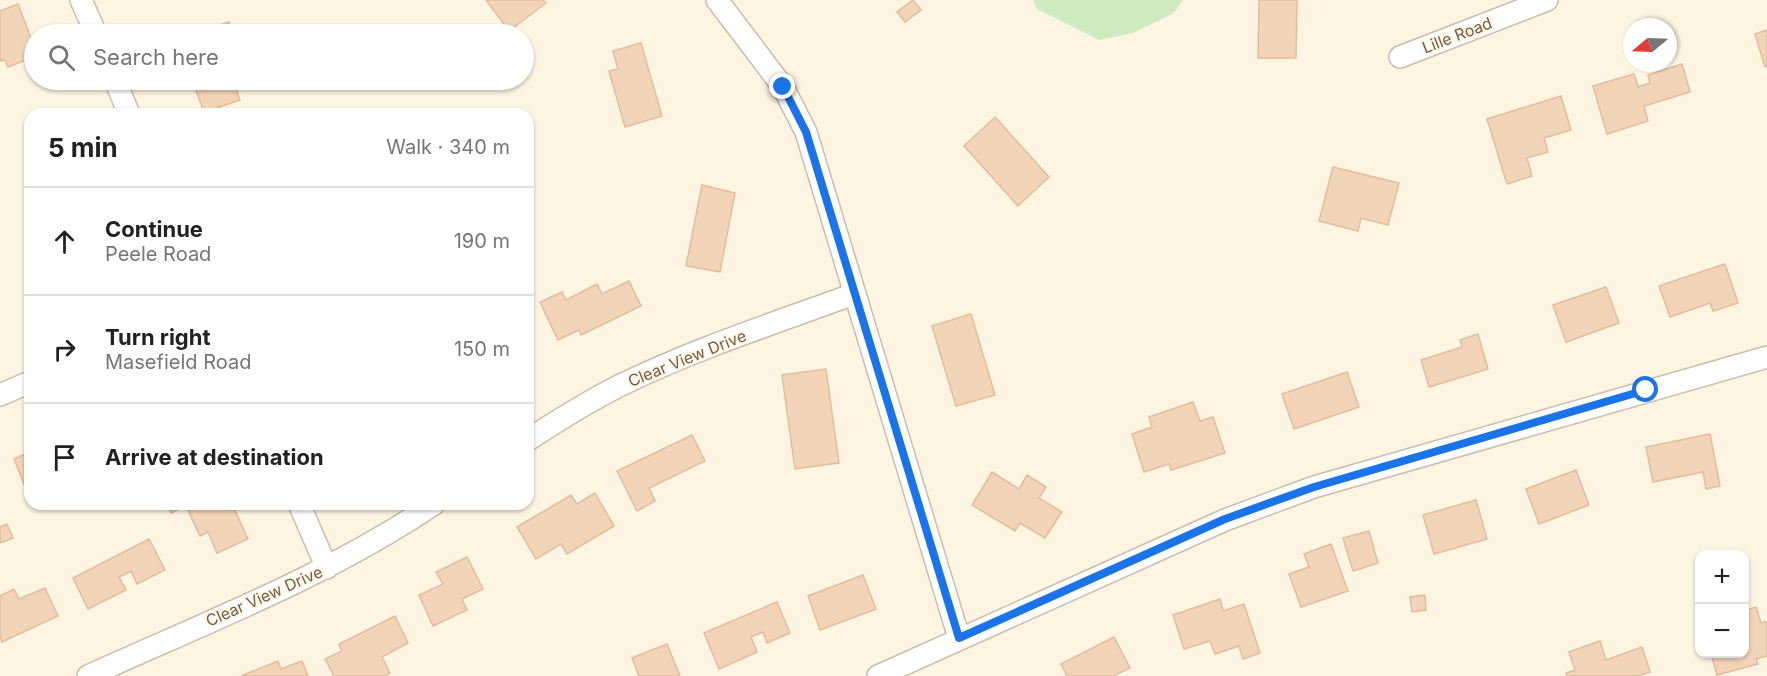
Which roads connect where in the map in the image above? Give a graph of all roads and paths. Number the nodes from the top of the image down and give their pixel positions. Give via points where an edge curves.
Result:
1 (81, 0) edge
2 (717, 0) edge
3 (1547, 0) edge
4 (92, 24) edge
5 (1400, 57) dead end
6 (119, 90) edge
7 (127, 108) edge
8 (854, 294) junction
9 (1767, 357) edge
10 (24, 385) edge
11 (0, 395) edge
12 (534, 436) edge
13 (302, 510) edge
14 (424, 510) edge
15 (327, 568) junction
16 (959, 638) junction
17 (88, 676) edge
18 (878, 676) edge

1 - 4 street
2 - 8 street via 783,87 806,132
3 - 5 street, Lille Road
6 - 7 street
8 - 12 street, Clear View Drive via 676,360 572,411
8 - 16 street
9 - 16 street via 1314,487 1225,519
10 - 11 street
13 - 15 street
14 - 15 street, Clear View Drive
15 - 17 street, Clear View Drive
16 - 18 street

